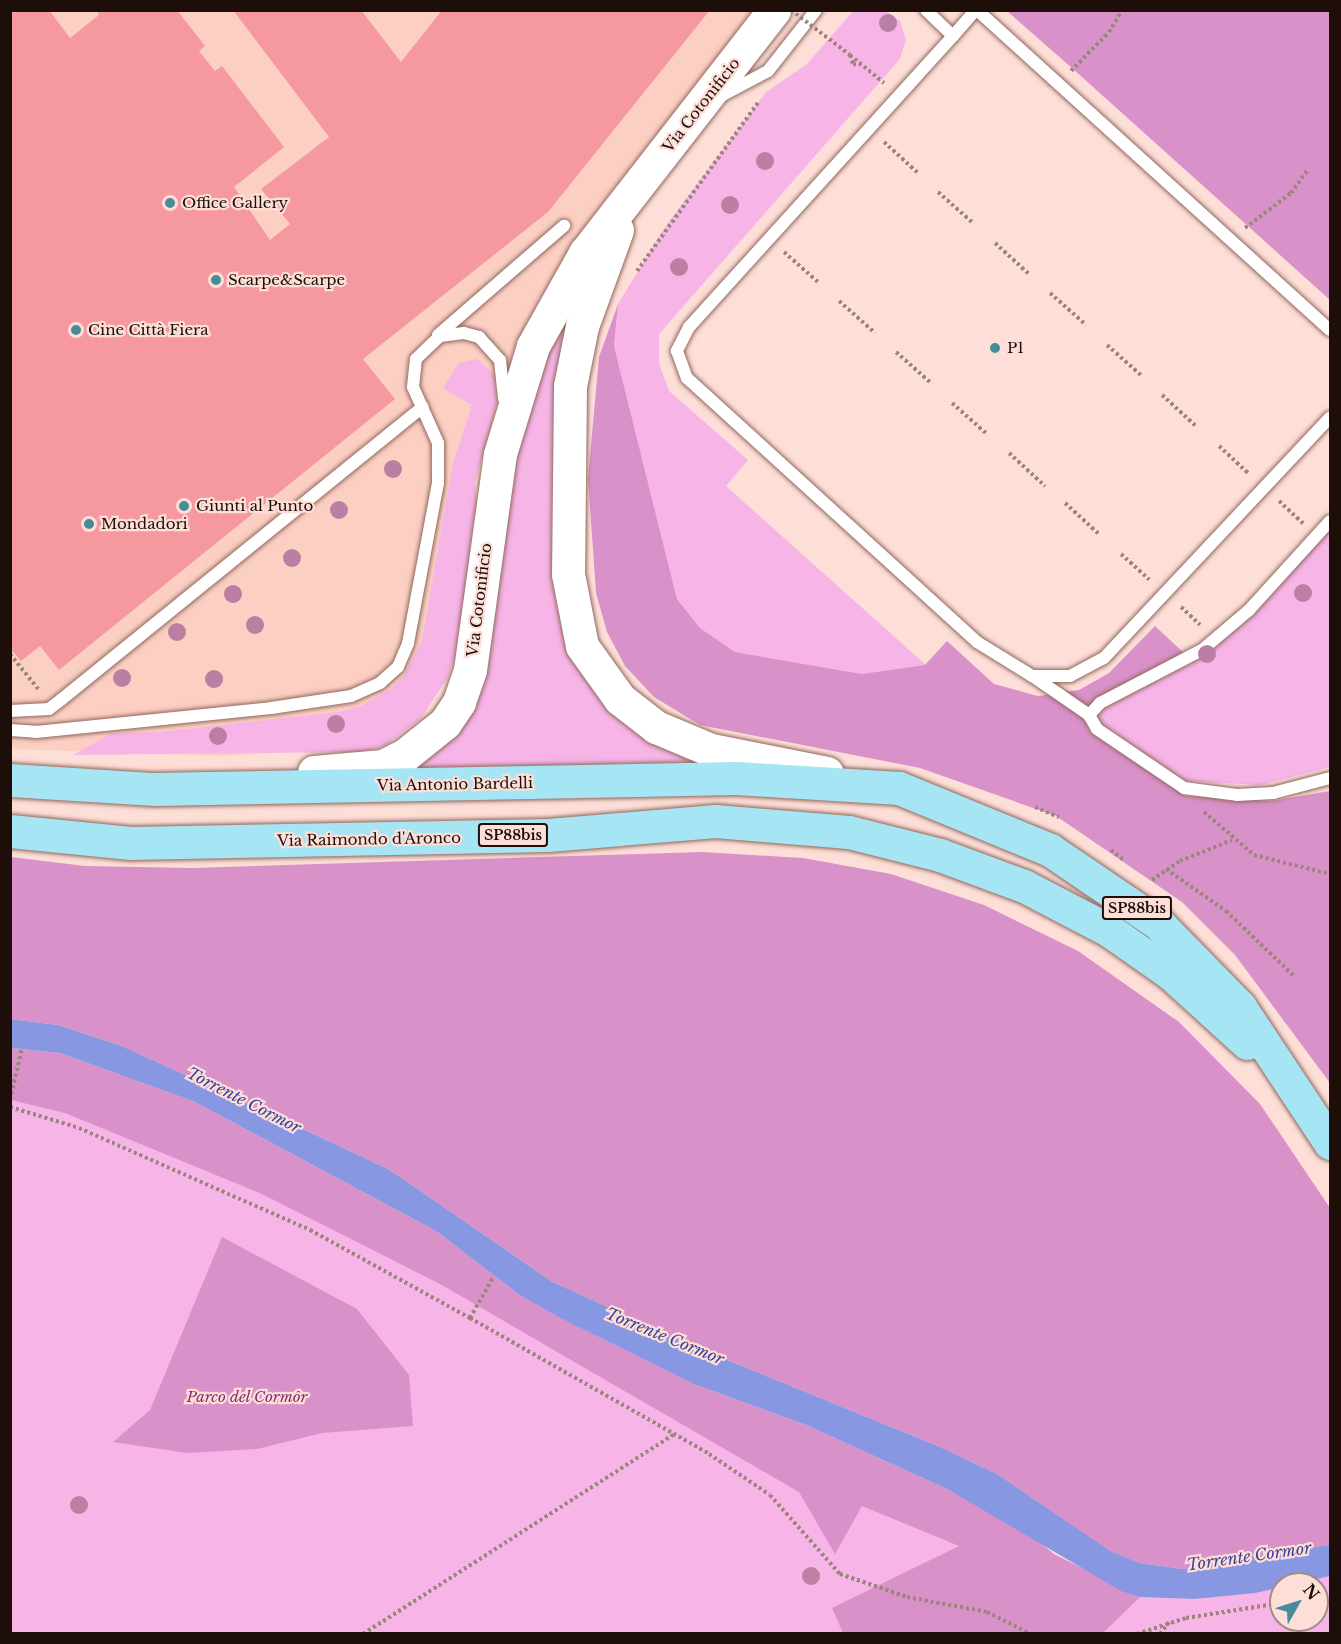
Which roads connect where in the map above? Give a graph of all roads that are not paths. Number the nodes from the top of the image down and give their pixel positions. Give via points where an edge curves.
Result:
1 (774, 10) edge
2 (926, 10) edge
3 (976, 10) edge
4 (816, 12) edge
5 (953, 36) junction
6 (697, 109) junction
7 (629, 201) junction
8 (564, 226) dead end
9 (1330, 330) edge
10 (430, 341) junction
11 (422, 407) junction
12 (1330, 417) edge
13 (500, 454) junction
14 (1330, 522) edge
15 (1032, 676) junction
16 (10, 711) edge
17 (1089, 715) junction
18 (10, 730) edge
19 (1330, 778) edge
20 (10, 780) edge
21 (899, 788) junction
22 (155, 789) junction
23 (10, 831) edge
24 (10, 843) edge
25 (130, 843) junction
26 (1309, 1110) junction
27 (1330, 1143) edge

1 - 6 street, Via Cotonificio
2 - 5 lane
3 - 5 lane
3 - 9 lane
4 - 6 lane via 768,71
5 - 15 lane via 689,327 677,351 687,378 720,410 977,642
6 - 7 street, Via Cotonificio
7 - 13 street, Via Cotonificio via 585,253 550,309 512,404
7 - 21 street, Via Cotonificio via 582,326 570,386 568,574 582,645 620,699 681,740
8 - 10 lane
10 - 11 lane via 413,370 413,387
10 - 13 lane via 464,333 478,337 496,352 504,394
11 - 16 lane via 49,709
11 - 18 lane via 438,443 438,483 408,643 398,667 380,683 351,696 271,708 36,732
12 - 15 lane via 1104,658 1070,676
13 - 22 street, Via Cotonificio via 468,679 459,702 439,729 383,766 197,778
14 - 17 lane via 1249,610 1202,650 1100,703
15 - 17 lane
17 - 19 lane via 1097,729 1184,788 1237,795 1274,793
20 - 22 main road, Via Antonio Bardelli / SP88bis
21 - 22 main road, Via Antonio Bardelli / SP88bis via 736,778
21 - 26 main road, Via Raimondo d'Aronco / SP88bis via 1050,850 1160,924 1240,1006
23 - 25 main road, SP88bis
24 - 25 street via 102,850
25 - 26 main road, Via Raimondo d'Aronco / SP88bis via 548,835 715,821 849,832 940,855 1024,886 1110,932 1170,973 1235,1030
26 - 27 main road, Via Raimondo d'Aronco / SP88bis

